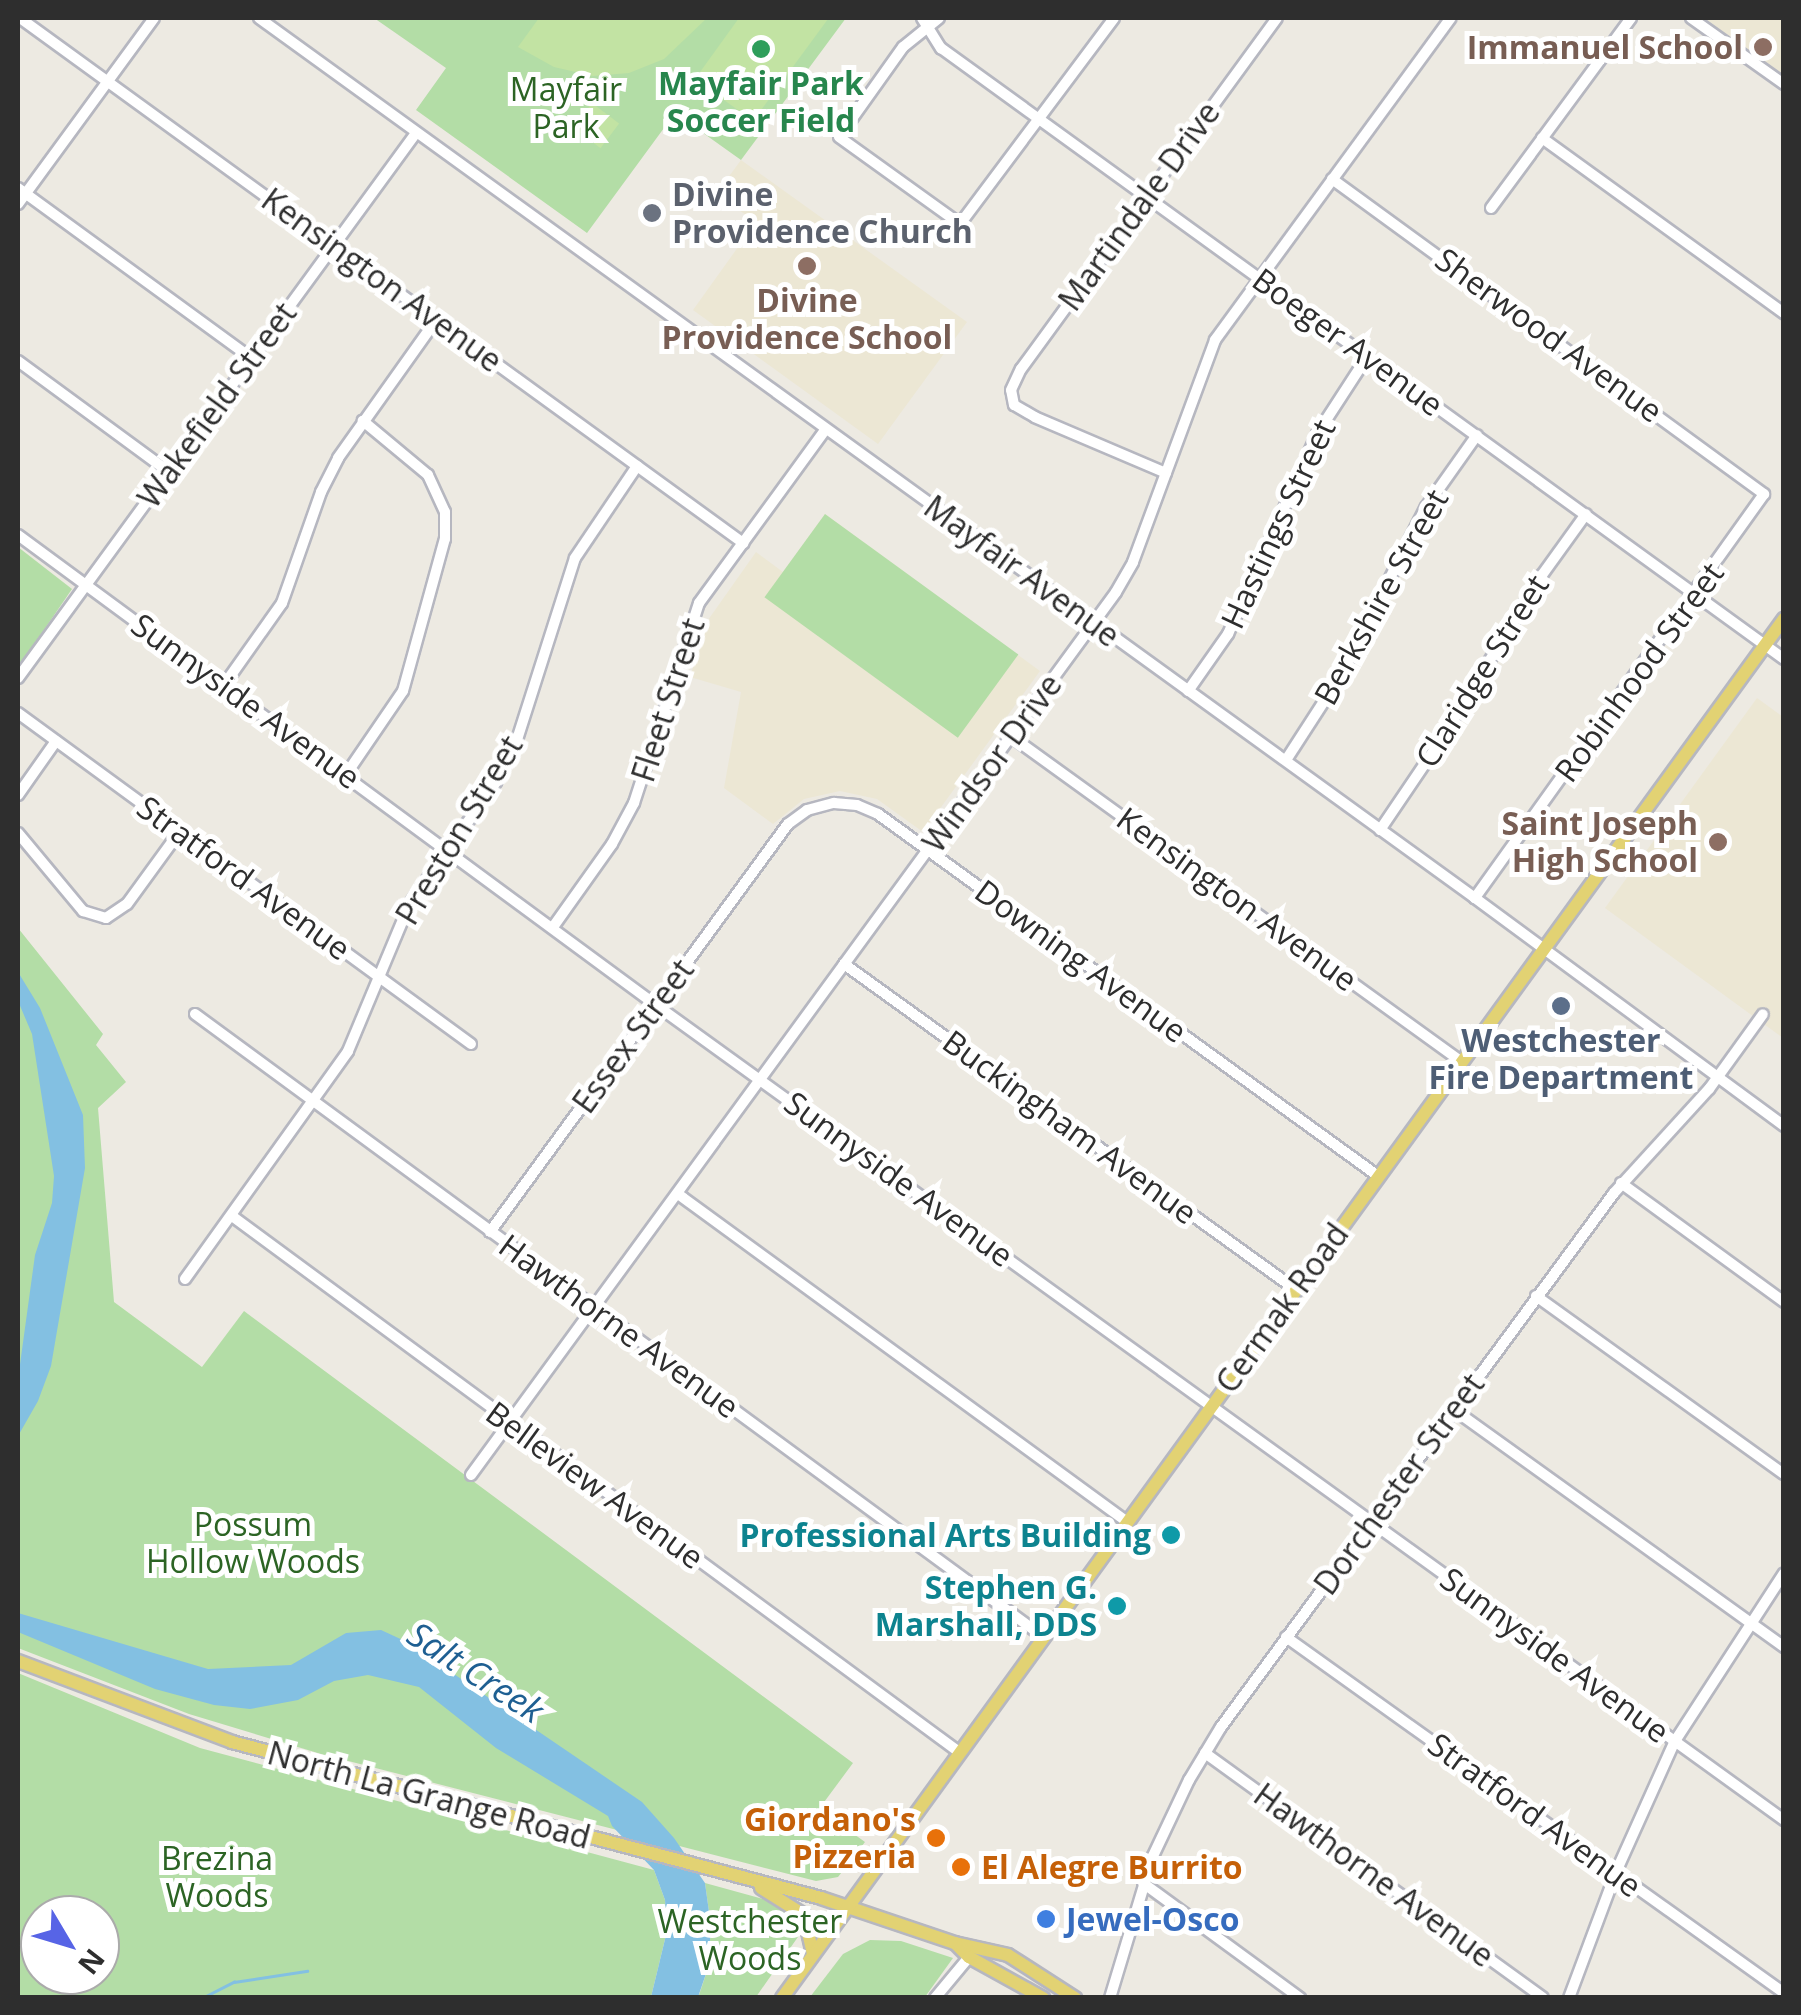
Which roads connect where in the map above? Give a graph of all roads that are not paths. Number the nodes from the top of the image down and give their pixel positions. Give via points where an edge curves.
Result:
1 (20, 18) edge
2 (154, 18) edge
3 (258, 18) edge
4 (939, 18) edge
5 (1114, 18) edge
6 (1277, 18) edge
7 (1450, 18) edge
8 (1631, 18) edge
9 (1691, 18) edge
10 (924, 22) edge
11 (108, 81) junction
12 (1784, 84) edge
13 (1040, 119) junction
14 (416, 132) junction
15 (1542, 138) junction
16 (1332, 180) junction
17 (21, 191) edge
18 (1146, 196) junction
19 (18, 204) edge
20 (1491, 208) dead end
21 (334, 244) junction
22 (1260, 279) junction
23 (1784, 313) edge
24 (436, 320) junction
25 (1367, 357) junction
26 (252, 358) junction
27 (18, 362) edge
28 (363, 422) junction
29 (826, 429) junction
30 (1477, 435) junction
31 (637, 466) junction
32 (168, 472) junction
33 (1166, 472) junction
34 (1764, 494) joint
35 (1586, 514) junction
36 (18, 535) edge
37 (742, 544) junction
38 (86, 586) junction
39 (1696, 593) junction
40 (1784, 620) edge
41 (1094, 624) junction
42 (1764, 646) junction
43 (1784, 660) edge
44 (18, 678) edge
45 (224, 685) junction
46 (1188, 691) junction
47 (18, 712) edge
48 (1012, 737) junction
49 (56, 741) junction
50 (1286, 760) junction
51 (347, 773) junction
52 (18, 794) edge
53 (1380, 830) junction
54 (180, 831) junction
55 (18, 833) edge
56 (777, 840) joint
57 (448, 848) junction
58 (928, 850) junction
59 (1476, 898) junction
60 (554, 927) junction
61 (1545, 950) junction
62 (844, 964) junction
63 (380, 978) junction
64 (656, 1005) junction
65 (195, 1014) dead end
66 (1763, 1014) dead end
67 (471, 1044) dead end
68 (1462, 1062) junction
69 (1717, 1078) junction
70 (761, 1079) junction
71 (314, 1102) junction
72 (1784, 1126) edge
73 (1378, 1176) junction
74 (1621, 1184) junction
75 (678, 1194) junction
76 (232, 1216) junction
77 (490, 1232) junction
78 (186, 1279) dead end
79 (1295, 1290) junction
80 (1536, 1296) junction
81 (1784, 1302) edge
82 (594, 1307) junction
83 (1211, 1406) junction
84 (1453, 1409) junction
85 (510, 1422) junction
86 (1784, 1474) edge
87 (471, 1475) dead end
88 (1126, 1521) junction
89 (1370, 1522) junction
90 (1784, 1574) edge
91 (1750, 1622) junction
92 (1042, 1636) junction
93 (1286, 1637) junction
94 (1784, 1647) edge
95 (18, 1661) edge
96 (1674, 1742) junction
97 (959, 1752) junction
98 (1205, 1753) junction
99 (1784, 1820) edge
100 (1616, 1872) junction
101 (732, 1874) junction
102 (1142, 1883) junction
103 (848, 1906) junction
104 (956, 1944) junction
105 (813, 1954) junction
106 (969, 1956) junction
107 (953, 1972) junction
108 (1784, 1993) edge
109 (782, 1998) edge
110 (935, 1998) edge
111 (1043, 1998) edge
112 (1075, 1998) edge
113 (1110, 1998) edge
114 (1300, 1998) edge
115 (1543, 1998) edge
116 (1569, 1998) edge

1 - 11 street, Kensington Avenue
2 - 11 street
3 - 14 street, Mayfair Avenue
4 - 10 street
5 - 13 street
6 - 18 street, Martindale Drive
7 - 16 street, Windsor Drive
8 - 15 street
9 - 12 street
10 - 13 street, Boeger Avenue via 941,48
10 - 13 street via 839,137 960,224
11 - 17 street
11 - 21 street, Kensington Avenue
13 - 18 street, Boeger Avenue
14 - 21 street, Wakefield Street
14 - 29 street, Mayfair Avenue
15 - 20 street
15 - 23 street
16 - 22 street, Windsor Drive
16 - 34 street, Sherwood Avenue
17 - 19 street
17 - 26 street
18 - 22 street, Boeger Avenue
18 - 33 street, Martindale Drive via 1020,370 1010,398 1035,418
21 - 24 street, Kensington Avenue
21 - 26 street, Wakefield Street
22 - 25 street, Boeger Avenue
22 - 33 street, Windsor Drive via 1215,340
24 - 28 street
24 - 31 street, Kensington Avenue
25 - 30 street, Boeger Avenue
25 - 46 street, Hastings Street via 1316,434 1228,634
26 - 32 street, Wakefield Street
27 - 32 street
28 - 45 street via 321,492 282,603
28 - 51 street via 428,474 445,512 445,540 402,692
29 - 37 street, Fleet Street
29 - 41 street, Mayfair Avenue
30 - 35 street, Boeger Avenue
30 - 50 street, Berkshire Street via 1426,507 1341,675
31 - 37 street, Kensington Avenue
31 - 57 street, Preston Street via 576,558 507,763
32 - 38 street, Wakefield Street
33 - 41 street, Windsor Drive via 1130,569
34 - 39 street, Robinhood Street
35 - 39 street, Boeger Avenue
35 - 53 street, Claridge Street
36 - 38 street, Sunnyside Avenue
37 - 60 street, Fleet Street via 688,628 624,824
38 - 44 street, Wakefield Street
38 - 45 street, Sunnyside Avenue
39 - 42 street, Boeger Avenue
39 - 59 street, Robinhood Street
40 - 42 main road, Cermak Road
41 - 46 street, Mayfair Avenue
41 - 48 street, Windsor Drive
42 - 43 street, Boeger Avenue
42 - 61 main road, Cermak Road
45 - 51 street, Sunnyside Avenue
46 - 50 street, Mayfair Avenue
47 - 49 street, Stratford Avenue
48 - 58 street, Windsor Drive
48 - 68 street, Kensington Avenue
49 - 52 street
49 - 54 street, Stratford Avenue
50 - 53 street, Mayfair Avenue
51 - 57 street, Sunnyside Avenue
53 - 59 street, Mayfair Avenue
54 - 55 street via 127,904 106,918 82,912
54 - 63 street, Stratford Avenue
56 - 58 street, Downing Avenue via 806,810 846,803 878,814
56 - 64 street, Essex Street
57 - 60 street, Sunnyside Avenue
57 - 63 street, Preston Street via 409,905
58 - 62 street, Windsor Drive
58 - 73 street, Downing Avenue
59 - 61 street, Mayfair Avenue
60 - 64 street, Sunnyside Avenue
61 - 68 main road, Cermak Road
61 - 69 street, Mayfair Avenue
62 - 70 street, Windsor Drive
62 - 79 street, Buckingham Avenue
63 - 67 street, Stratford Avenue
63 - 71 street, Preston Street via 356,1035
64 - 70 street, Sunnyside Avenue
64 - 77 street, Essex Street
65 - 71 street, Hawthorne Avenue
66 - 69 street, Dorchester Street
68 - 73 main road, Cermak Road
69 - 72 street, Mayfair Avenue
69 - 74 street, Dorchester Street
70 - 75 street, Windsor Drive
70 - 83 street, Sunnyside Avenue
71 - 76 street, Preston Street
71 - 77 street, Hawthorne Avenue
73 - 79 main road, Cermak Road
74 - 80 street, Dorchester Street
74 - 81 street
75 - 82 street, Windsor Drive
75 - 88 street
76 - 78 street, Preston Street
76 - 85 street, Belleview Avenue
77 - 82 street, Hawthorne Avenue
79 - 83 main road, Cermak Road
80 - 84 street, Dorchester Street
80 - 86 street
82 - 85 street, Windsor Drive
82 - 92 street, Hawthorne Avenue
83 - 88 main road, Cermak Road
83 - 89 street, Sunnyside Avenue
84 - 89 street, Dorchester Street
84 - 91 street
85 - 87 street, Windsor Drive
85 - 97 street, Belleview Avenue
88 - 92 main road, Cermak Road
89 - 93 street, Dorchester Street
89 - 96 street, Sunnyside Avenue
90 - 91 street
91 - 94 street
91 - 96 street
92 - 97 main road, Cermak Road
93 - 98 street, Dorchester Street
93 - 100 street, Stratford Avenue
95 - 101 main road, North La Grange Road via 232,1742
96 - 99 street, Sunnyside Avenue
96 - 100 street
97 - 103 main road, Cermak Road
98 - 102 street, Dorchester Street
98 - 115 street, Hawthorne Avenue
100 - 108 street, Stratford Avenue
100 - 116 street
101 - 103 main road, North La Grange Road
101 - 105 main road via 804,1915
102 - 113 street, Dorchester Street
102 - 114 street
103 - 104 main road, North La Grange Road
103 - 105 main road, Cermak Road
104 - 106 main road
104 - 107 street
104 - 112 main road via 1008,1956
105 - 109 main road, Cermak Road
106 - 107 street
106 - 111 main road
107 - 110 street

